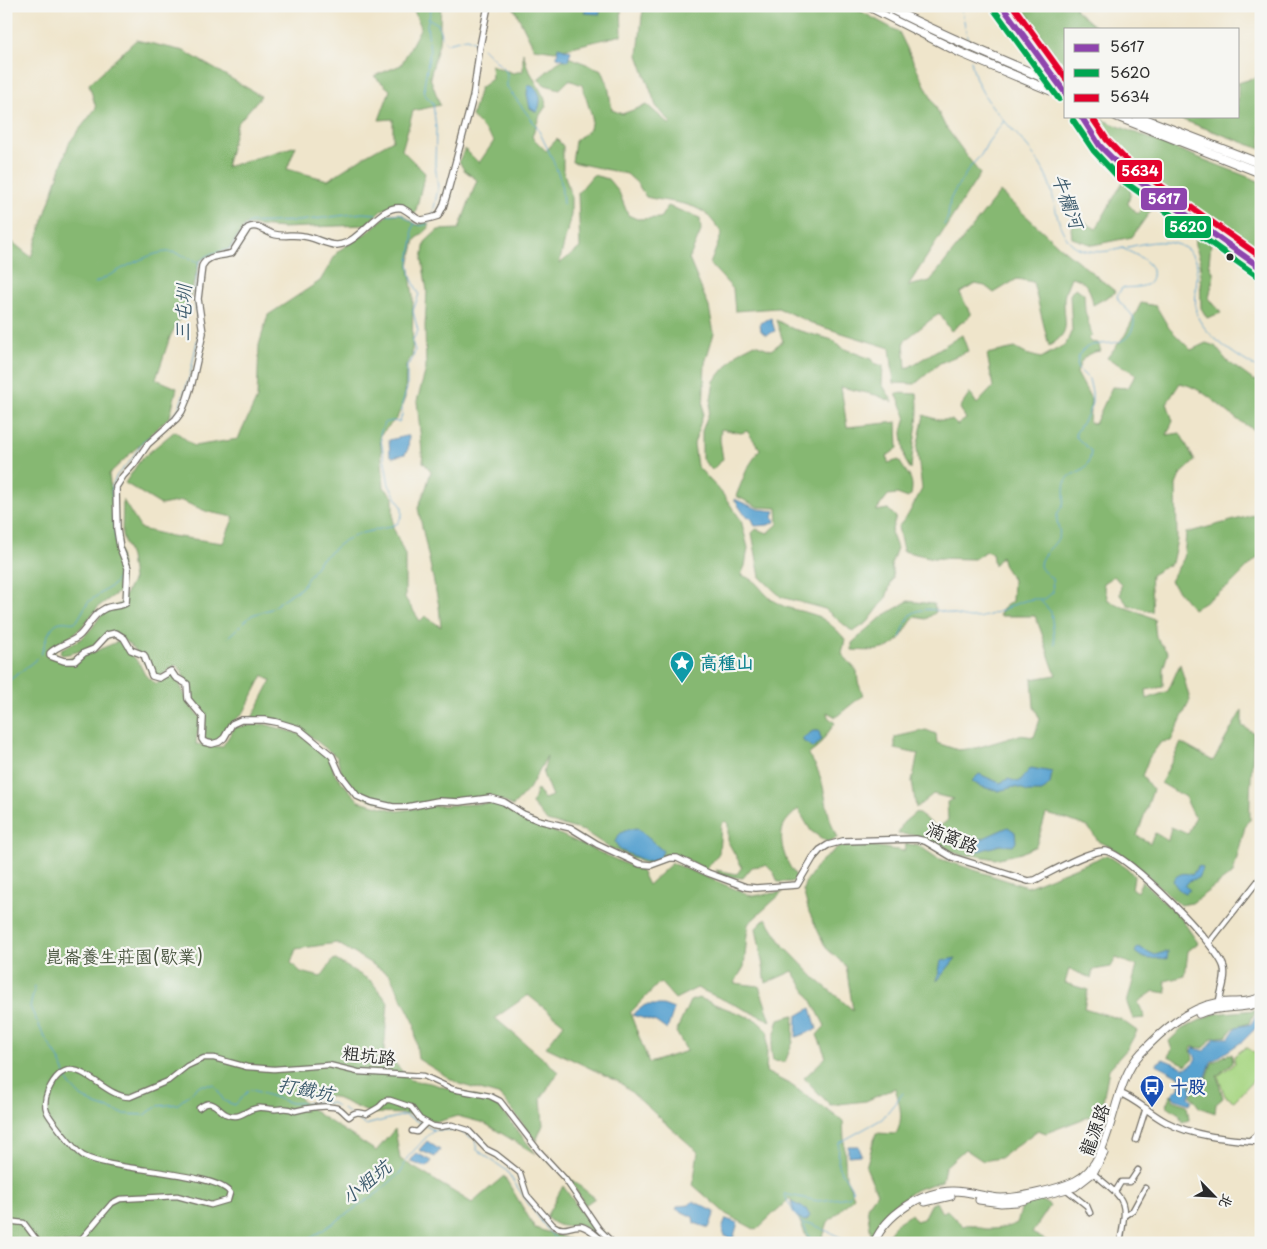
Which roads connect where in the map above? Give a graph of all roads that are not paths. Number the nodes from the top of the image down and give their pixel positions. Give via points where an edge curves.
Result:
1 (488, 6) edge
2 (868, 6) edge
3 (885, 6) edge
4 (1002, 6) edge
5 (1007, 6) edge
6 (1025, 34) junction
7 (1064, 84) edge
8 (1064, 86) edge
9 (1064, 92) edge
10 (1064, 94) edge
11 (1086, 120) edge
12 (1139, 120) edge
13 (1261, 164) edge
14 (1261, 173) edge
15 (1261, 263) edge
16 (1261, 268) edge
17 (1261, 877) edge
18 (1209, 942) junction
19 (1261, 998) edge
20 (1261, 1002) edge
21 (1219, 1006) junction
22 (1121, 1094) junction
23 (199, 1108) dead end
24 (1146, 1108) junction
25 (426, 1123) junction
26 (412, 1131) dead end
27 (1261, 1131) edge
28 (1136, 1140) dead end
29 (1249, 1141) junction
30 (1261, 1142) edge
31 (1138, 1170) dead end
32 (1091, 1172) junction
33 (1145, 1188) dead end
34 (1067, 1190) junction
35 (1115, 1192) junction
36 (1090, 1213) dead end
37 (1124, 1216) junction
38 (6, 1221) edge
39 (39, 1243) edge
40 (78, 1243) edge
41 (606, 1243) edge
42 (613, 1243) edge
43 (874, 1243) edge
44 (879, 1243) edge
45 (1120, 1243) edge

1 - 18 street, 湳窩路 via 473,97 438,216 420,220 402,208 390,208 361,232 337,245 304,236 275,234 252,226 232,253 208,257 204,261 198,299 204,333 187,399 176,419 148,444 116,487 117,529 128,568 127,601 124,605 110,606 95,614 80,635 58,647 50,656 75,661 94,649 107,635 121,635 132,650 144,655 152,676 162,677 171,671 187,684 188,699 203,717 204,742 220,742 232,724 241,720 265,720 298,729 332,756 340,774 357,796 386,806 407,807 438,801 490,798 538,820 571,828 640,864 651,865 677,858 708,873 756,888 797,886 820,850 842,841 916,839 952,857 1028,881 1087,855 1108,851 1121,857 1161,893
2 - 10 highway via 961,52
3 - 8 highway, bridge via 1012,66
4 - 6 main road
5 - 6 main road
6 - 7 main road
6 - 9 main road
11 - 15 main road via 1104,146 1128,169
11 - 16 main road via 1106,156
12 - 13 highway
12 - 14 highway
17 - 18 street
18 - 21 street, 湳窩路 via 1224,967
19 - 21 main road
20 - 21 main road via 1245,1007
21 - 22 main road via 1202,1007 1185,1016 1147,1047 1129,1070
22 - 24 street
22 - 32 main road
23 - 25 street via 211,1103 236,1116 263,1106 295,1111 318,1107 351,1115 367,1114 390,1100 411,1107
24 - 28 street
24 - 29 street via 1182,1129 1211,1137
25 - 26 street via 417,1132
25 - 41 street via 468,1130 480,1144 520,1174 527,1195 553,1225 566,1229 580,1226
27 - 29 street
29 - 30 street
31 - 35 street via 1130,1182 1121,1182
32 - 34 main road, 龍源路 via 1082,1183
32 - 35 street
32 - 43 main road via 1065,1185 1017,1197 952,1191 935,1194 900,1211 882,1228
33 - 37 street via 1133,1210
34 - 36 street via 1087,1206
34 - 44 main road, 龍源路 via 1009,1202 952,1196 936,1198 902,1214
35 - 37 street via 1123,1202
37 - 45 street
38 - 39 street via 24,1223
40 - 42 street, 粗坑路 via 112,1203 120,1199 177,1196 211,1205 228,1200 230,1193 224,1187 201,1180 82,1155 50,1116 45,1105 55,1078 74,1070 125,1097 161,1084 193,1062 210,1058 274,1070 328,1064 358,1072 420,1075 452,1089 490,1096 506,1106 538,1150 565,1179 592,1221

